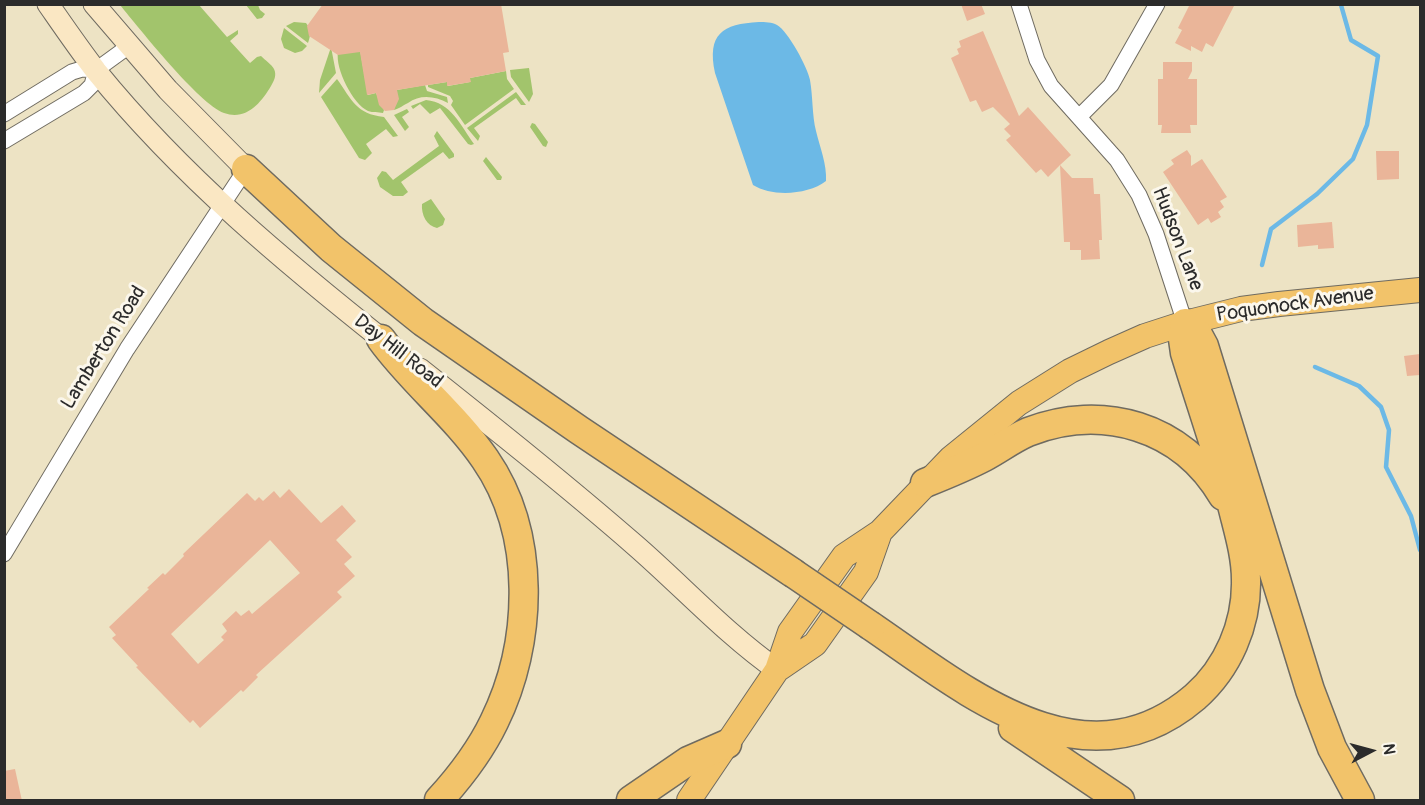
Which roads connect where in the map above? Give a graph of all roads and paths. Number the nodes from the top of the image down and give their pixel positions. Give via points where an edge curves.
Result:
1 (48, 4) edge
2 (94, 4) edge
3 (1019, 4) edge
4 (1157, 4) edge
5 (129, 46) junction
6 (96, 70) junction
7 (4, 114) edge
8 (1079, 117) junction
9 (4, 141) edge
10 (246, 169) junction
11 (223, 205) junction
12 (1420, 290) edge
13 (1185, 323) junction
14 (381, 339) junction
15 (925, 483) junction
16 (1237, 527) junction
17 (4, 554) edge
18 (777, 670) junction
19 (971, 694) junction
20 (727, 744) junction
21 (439, 801) edge
22 (631, 801) edge
23 (689, 801) edge
24 (1120, 801) edge
25 (1360, 801) edge

1 - 6 main road, Day Hill Road
2 - 5 main road
3 - 8 street, Hudson Lane via 1037,60 1051,86
4 - 8 street via 1111,84
5 - 6 street
5 - 10 main road
6 - 7 street via 72,72
6 - 9 street via 84,93
6 - 11 main road, Day Hill Road
8 - 13 street, Hudson Lane via 1117,160 1139,195
10 - 11 street, Lamberton Road
10 - 19 highway, bridge via 331,249 423,322
11 - 14 main road, Day Hill Road
11 - 17 street, Lamberton Road via 127,349
12 - 13 main road, Poquonock Avenue via 1258,307
13 - 15 main road, Poquonock Avenue via 1109,352 1037,391 986,428
13 - 16 highway via 1185,353
13 - 25 highway via 1204,346 1310,690 1332,748
14 - 18 main road, Day Hill Road via 576,494
14 - 21 highway via 486,460 509,505 521,555 522,614 506,693 473,758
15 - 16 highway via 1037,429 1073,421 1109,420 1153,433 1193,459 1217,486
15 - 18 main road, Poquonock Avenue via 880,532 866,572 816,644
16 - 19 highway via 1246,582 1236,636 1209,683 1172,713 1128,732 1083,736 1034,725
18 - 20 main road, Poquonock Avenue
19 - 24 highway via 1002,721
20 - 22 highway via 688,761
20 - 23 main road, Poquonock Avenue

